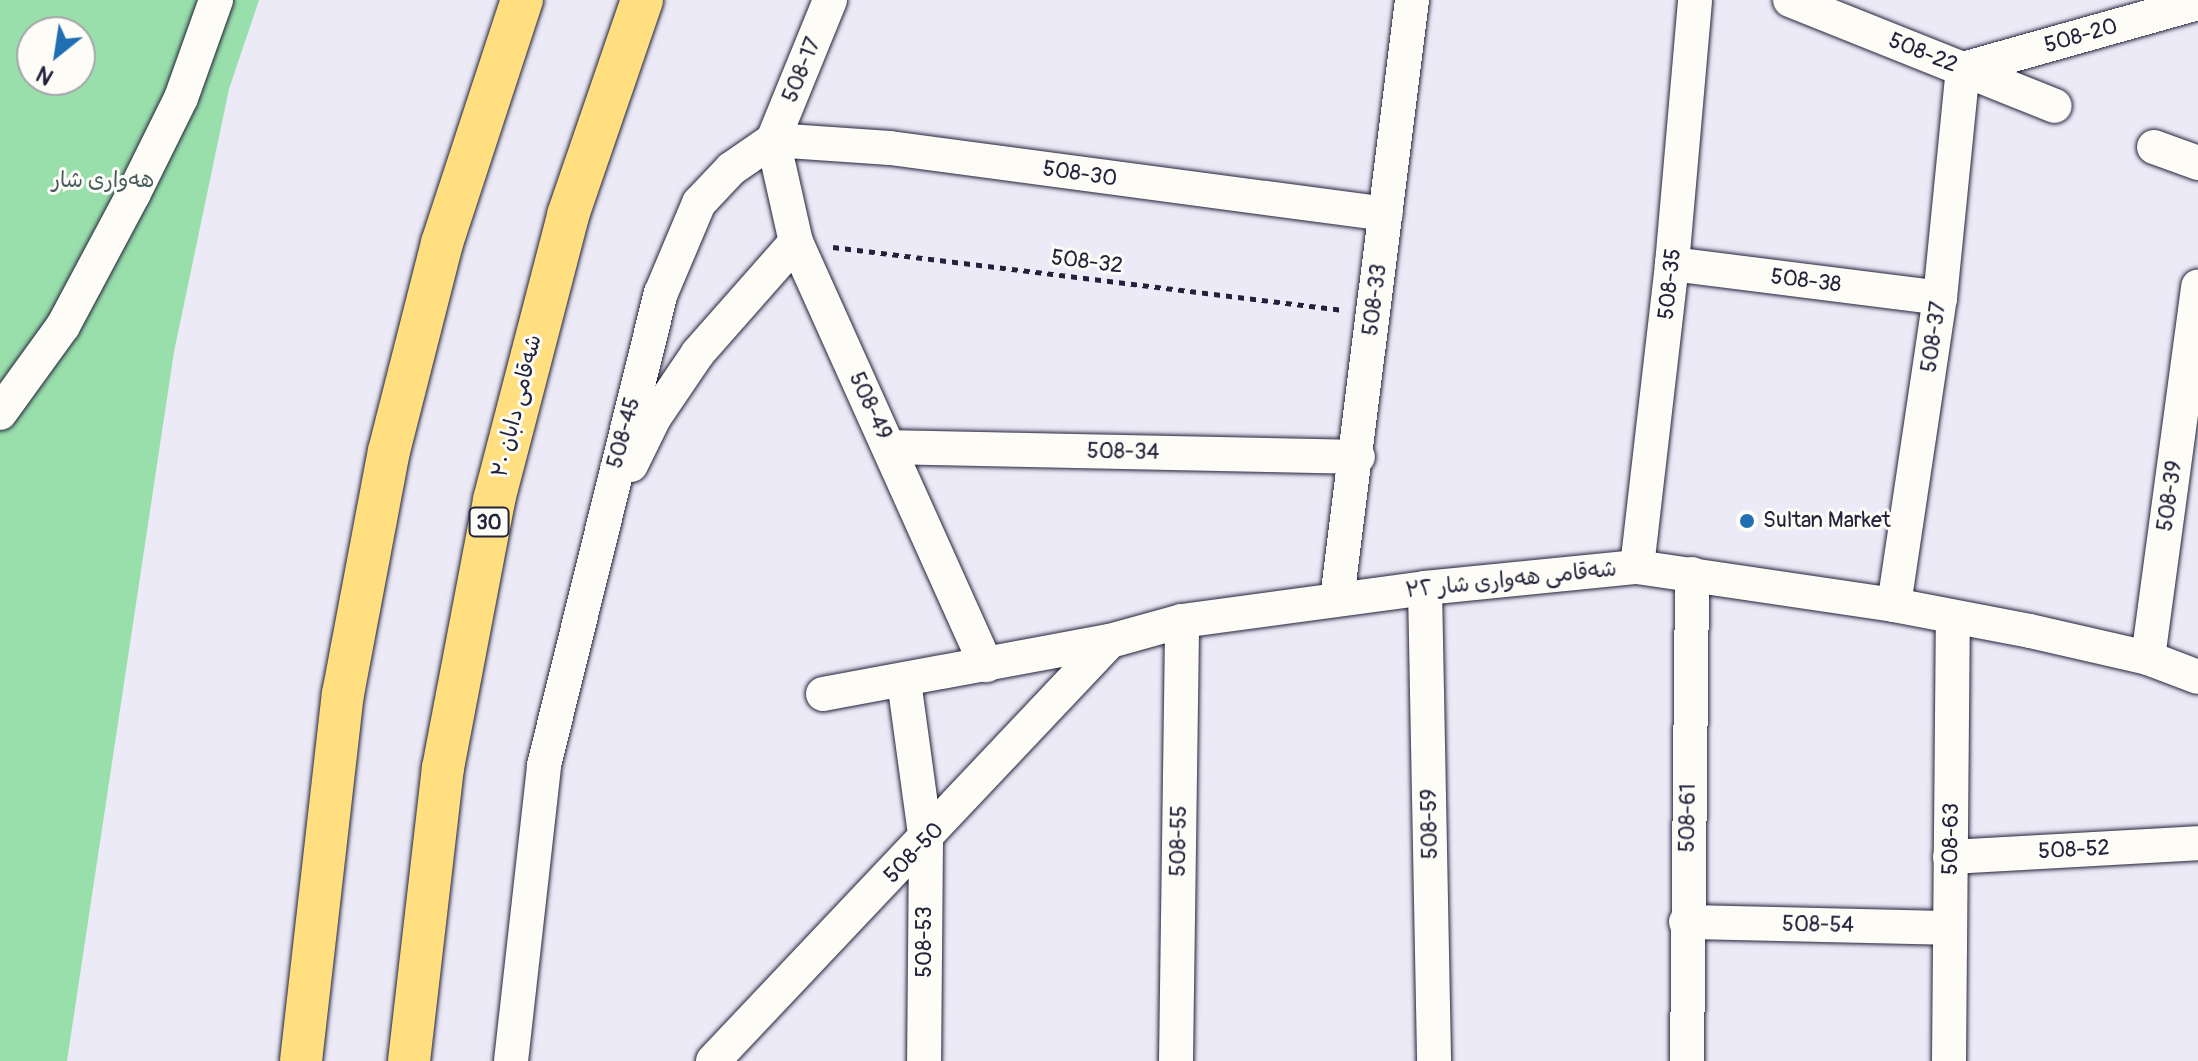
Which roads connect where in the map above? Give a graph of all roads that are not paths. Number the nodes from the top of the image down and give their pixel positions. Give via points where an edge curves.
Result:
1 (216, 0) edge
2 (522, 0) edge
3 (642, 0) edge
4 (830, 0) edge
5 (1412, 0) edge
6 (1695, 0) edge
7 (1790, 0) edge
8 (2198, 3) edge
9 (1963, 69) junction
10 (2055, 106) dead end
11 (773, 140) junction
12 (2154, 147) dead end
13 (2198, 163) edge
14 (1386, 214) junction
15 (796, 242) junction
16 (1672, 264) junction
17 (2198, 286) edge
18 (1940, 298) junction
19 (0, 413) edge
20 (889, 447) junction
21 (1358, 457) junction
22 (599, 530) junction
23 (1637, 567) junction
24 (1692, 574) junction
25 (1425, 588) junction
26 (1337, 599) junction
27 (1894, 605) junction
28 (1953, 618) junction
29 (1182, 621) junction
30 (1110, 641) junction
31 (2148, 658) junction
32 (986, 665) junction
33 (2198, 677) edge
34 (904, 681) junction
35 (823, 694) dead end
36 (926, 841) junction
37 (2198, 843) edge
38 (1950, 857) junction
39 (1686, 922) junction
40 (1950, 928) junction
41 (301, 1061) edge
42 (409, 1061) edge
43 (511, 1061) edge
44 (713, 1061) edge
45 (924, 1061) edge
46 (1176, 1061) edge
47 (1434, 1061) edge
48 (1687, 1061) edge
49 (1949, 1061) edge

1 - 19 street via 181,98 133,195 63,326
2 - 41 main road via 442,243 389,451 343,694
3 - 42 main road, شەقامی دابان ٣٠ / 30 via 568,215 494,500 443,768
4 - 11 street, 508-17
5 - 14 street, 508-33
6 - 16 street, 508-35
7 - 9 street, 508-22
8 - 9 street, 508-20
9 - 10 street, 508-22
9 - 18 street, 508-37
11 - 14 street, 508-30 via 890,148
11 - 15 street, 508-49
11 - 22 street, 508-45 via 731,169 699,203 678,244
12 - 13 street
14 - 21 street, 508-33
15 - 20 street, 508-49
15 - 22 street via 698,353 654,418
16 - 18 street, 508-38
16 - 23 street, 508-35
17 - 31 street, 508-39
18 - 27 street, 508-37
20 - 21 street, 508-34
20 - 32 street, 508-49
21 - 26 street, 508-33
22 - 43 street, 508-45 via 544,765
23 - 24 street, شەقامی هەواری شار ٣٢
23 - 25 street, شەقامی هەواری شار ٣٢
24 - 27 street, شەقامی هەواری شار ٣٢
24 - 39 street, 508-61
25 - 26 street, شەقامی هەواری شار ٣٢
25 - 47 street, 508-59
26 - 29 street, شەقامی هەواری شار ٣٢
27 - 28 street, شەقامی هەواری شار ٣٢
28 - 31 street, شەقامی هەواری شار ٣٢
28 - 38 street, 508-63
29 - 30 street, شەقامی هەواری شار ٣٢
29 - 46 street, 508-55
30 - 32 street, شەقامی هەواری شار ٣٢
30 - 36 street, 508-50
31 - 33 street, شەقامی هەواری شار ٣٢
32 - 34 street, شەقامی هەواری شار ٣٢
34 - 35 street, شەقامی هەواری شار ٣٢
34 - 36 street, 508-53
36 - 44 street, 508-50
36 - 45 street, 508-53
37 - 38 street, 508-52
38 - 40 street, 508-63
39 - 40 street, 508-54
39 - 48 street, 508-61
40 - 49 street, 508-63

